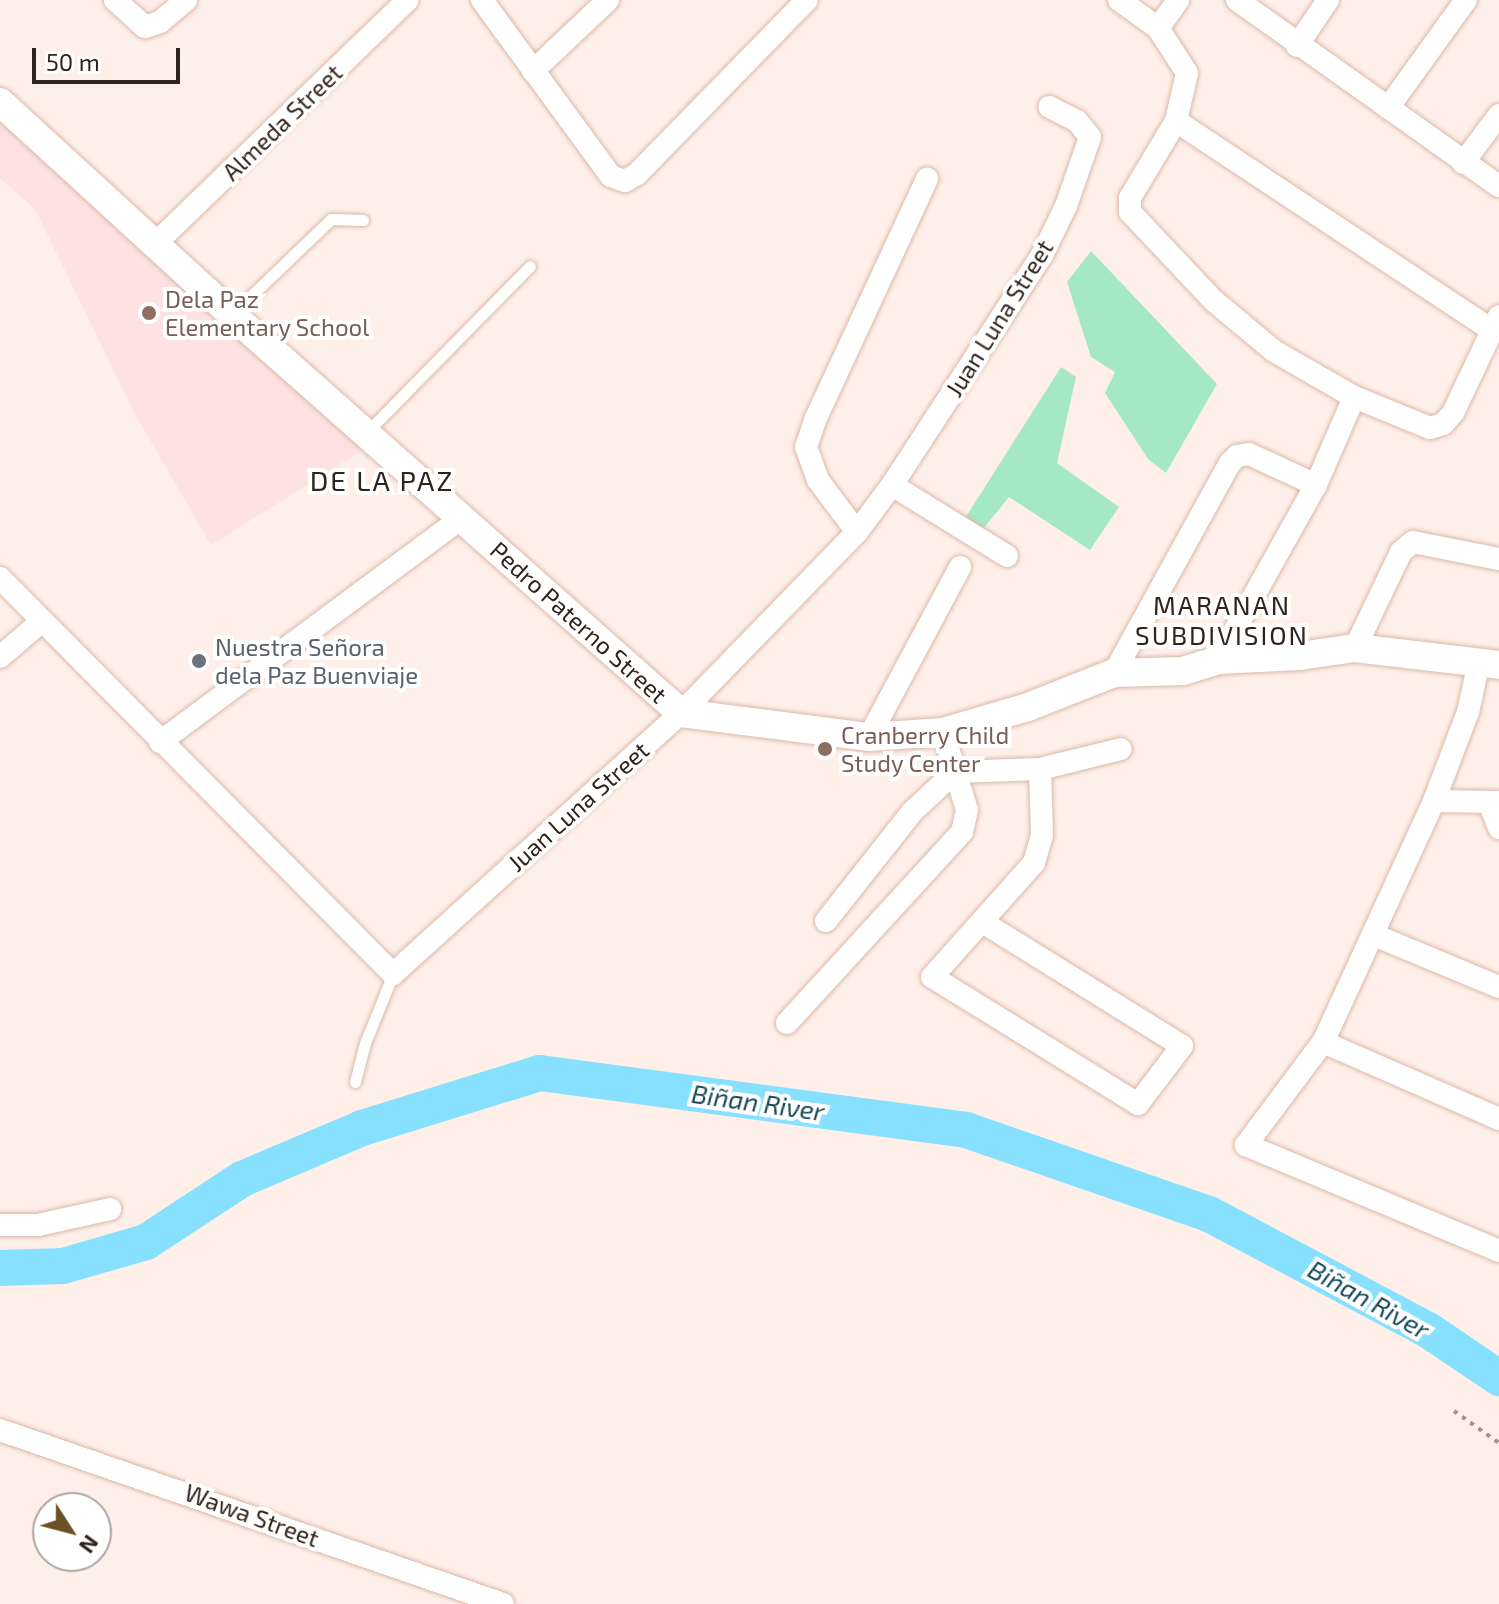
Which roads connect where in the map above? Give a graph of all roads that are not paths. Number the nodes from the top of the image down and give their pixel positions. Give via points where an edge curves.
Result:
1 (115, 0) edge
2 (186, 0) edge
3 (408, 0) edge
4 (482, 0) edge
5 (608, 0) edge
6 (807, 0) edge
7 (1119, 0) edge
8 (1178, 0) edge
9 (1237, 0) edge
10 (1328, 0) edge
11 (1466, 0) edge
12 (1158, 28) junction
13 (1297, 46) junction
14 (533, 71) junction
15 (0, 102) edge
16 (1049, 107) dead end
17 (1388, 108) junction
18 (1499, 115) edge
19 (1176, 121) junction
20 (1463, 163) junction
21 (927, 179) dead end
22 (1499, 186) edge
23 (363, 220) dead end
24 (155, 244) junction
25 (530, 266) dead end
26 (231, 314) junction
27 (1496, 323) edge
28 (1354, 397) junction
29 (365, 434) junction
30 (892, 485) junction
31 (1316, 485) junction
32 (462, 518) junction
33 (857, 532) junction
34 (1007, 556) dead end
35 (1499, 559) edge
36 (960, 567) dead end
37 (0, 578) edge
38 (42, 621) junction
39 (1355, 648) junction
40 (0, 657) edge
41 (1218, 660) junction
42 (1489, 664) edge
43 (1114, 673) junction
44 (681, 713) junction
45 (943, 732) junction
46 (869, 737) junction
47 (160, 742) junction
48 (1121, 749) dead end
49 (1040, 769) junction
50 (955, 772) junction
51 (1434, 801) junction
52 (1494, 802) edge
53 (1499, 828) edge
54 (826, 921) dead end
55 (984, 923) junction
56 (1374, 935) junction
57 (393, 974) junction
58 (1499, 987) edge
59 (787, 1023) dead end
60 (1323, 1042) junction
61 (355, 1082) dead end
62 (1499, 1119) edge
63 (110, 1209) dead end
64 (0, 1225) edge
65 (1499, 1251) edge
66 (0, 1430) edge
67 (503, 1604) edge

1 - 2 street via 145,27 160,22
3 - 24 street, Almeda Street
4 - 14 street
5 - 14 street
6 - 14 street via 625,181 611,176
7 - 12 street
8 - 12 street
9 - 13 street
10 - 13 street
11 - 17 street
12 - 19 street via 1187,73
13 - 17 street
15 - 24 street, Pedro Paterno Street
16 - 30 street, Juan Luna Street via 1077,121 1090,137 1066,206 1042,255
17 - 20 street
18 - 20 street
19 - 27 street
19 - 28 street via 1130,198 1130,212 1214,301 1274,351
20 - 22 street
21 - 33 street via 806,447 818,480
23 - 26 lane via 331,219
24 - 26 street, Pedro Paterno Street
25 - 29 lane
26 - 29 street, Pedro Paterno Street
27 - 28 street via 1443,424 1430,428
28 - 31 street
29 - 32 street, Pedro Paterno Street
30 - 33 street, Juan Luna Street
30 - 34 street
31 - 41 street
31 - 43 street via 1249,454 1237,456
32 - 44 street, Pedro Paterno Street
32 - 47 street
33 - 44 street, Juan Luna Street
35 - 39 street via 1413,542 1401,552
36 - 46 street
37 - 38 street
38 - 40 street
38 - 47 street
39 - 41 street, Pedro Paterno Street
39 - 42 street, Pedro Paterno Street
41 - 43 street, Pedro Paterno Street via 1183,671
42 - 51 street
43 - 45 street, Pedro Paterno Street via 1028,707
44 - 46 street, Pedro Paterno Street
44 - 57 street, Juan Luna Street
45 - 46 street, Pedro Paterno Street
45 - 50 street
47 - 57 street
48 - 49 street
49 - 50 street
49 - 55 street via 1042,835 1034,863
50 - 54 street via 913,811
50 - 59 street via 967,810 962,832
51 - 52 street
51 - 56 street
52 - 53 street
55 - 55 street via 932,977 1138,1104 1182,1046
56 - 58 street
56 - 60 street
57 - 61 lane
60 - 62 street
60 - 65 street via 1246,1145
63 - 64 street via 38,1225
66 - 67 street, Wawa Street

